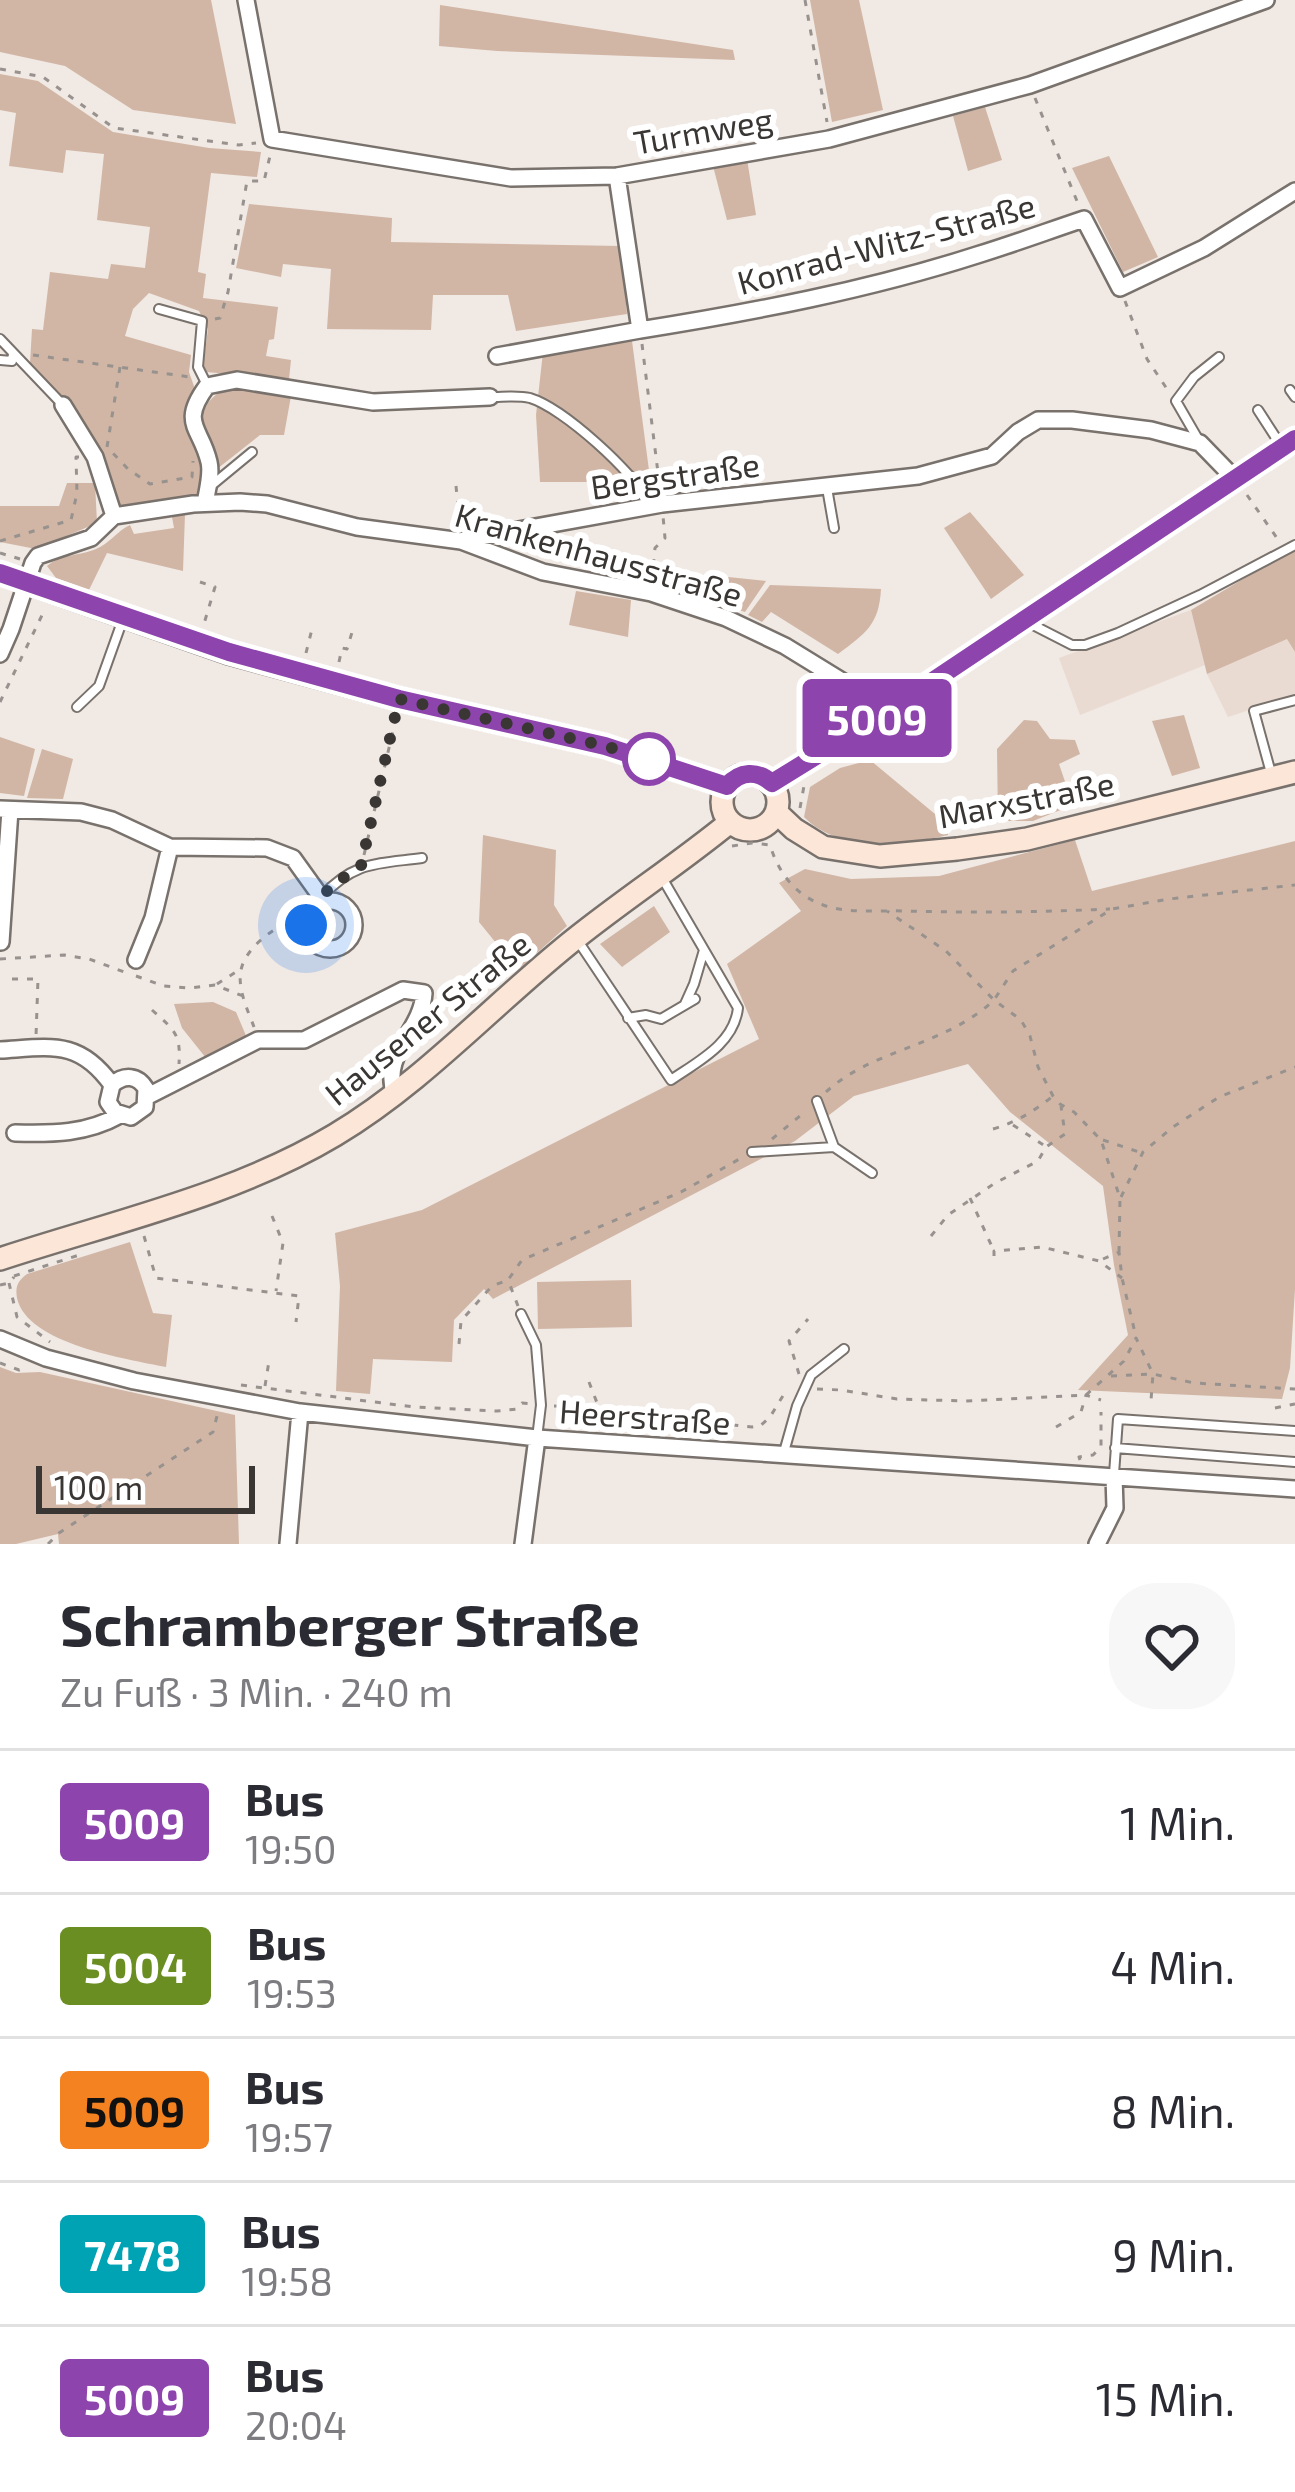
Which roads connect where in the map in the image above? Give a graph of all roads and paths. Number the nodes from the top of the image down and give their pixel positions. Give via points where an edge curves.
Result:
1 (246, 0) edge
2 (805, 0) edge
3 (1266, 0) edge
4 (0, 69) edge
5 (1030, 85) junction
6 (830, 139) junction
7 (272, 140) junction
8 (617, 176) junction
9 (1295, 191) edge
10 (1084, 219) junction
11 (1120, 288) junction
12 (159, 308) dead end
13 (202, 321) junction
14 (640, 330) junction
15 (0, 339) edge
16 (13, 352) junction
17 (497, 356) dead end
18 (1219, 357) dead end
19 (0, 360) edge
20 (119, 367) junction
21 (207, 386) junction
22 (490, 397) joint
23 (1176, 401) junction
24 (63, 405) joint
25 (1258, 410) dead end
26 (1200, 443) junction
27 (1288, 443) edge
28 (253, 452) dead end
29 (194, 456) dead end
30 (95, 457) junction
31 (1235, 479) junction
32 (456, 486) dead end
33 (827, 487) junction
34 (206, 496) junction
35 (656, 505) junction
36 (114, 516) junction
37 (834, 528) dead end
38 (0, 541) edge
39 (461, 541) junction
40 (1291, 548) edge
41 (0, 553) edge
42 (654, 568) dead end
43 (0, 573) edge
44 (30, 573) junction
45 (200, 581) dead end
46 (56, 592) junction
47 (124, 616) junction
48 (1023, 620) junction
49 (314, 625) dead end
50 (353, 629) dead end
51 (198, 642) junction
52 (308, 646) dead end
53 (0, 654) edge
54 (334, 681) junction
55 (399, 699) junction
56 (1295, 700) edge
57 (0, 702) edge
58 (77, 706) dead end
59 (879, 717) junction
60 (1295, 772) edge
61 (1273, 778) junction
62 (772, 783) junction
63 (727, 786) junction
64 (5, 810) edge
65 (777, 813) junction
66 (730, 822) junction
67 (727, 846) dead end
68 (170, 847) junction
69 (422, 858) dead end
70 (361, 866) junction
71 (661, 875) junction
72 (1295, 885) edge
73 (321, 899) junction
74 (1112, 909) junction
75 (887, 910) junction
76 (307, 918) junction
77 (575, 938) junction
78 (2, 942) edge
79 (704, 950) junction
80 (0, 959) edge
81 (136, 960) dead end
82 (241, 969) junction
83 (12, 979) dead end
84 (215, 985) junction
85 (243, 995) junction
86 (695, 999) dead end
87 (994, 1000) junction
88 (685, 1005) junction
89 (152, 1010) dead end
90 (628, 1018) junction
91 (258, 1040) junction
92 (35, 1048) junction
93 (0, 1050) edge
94 (1295, 1067) edge
95 (179, 1078) junction
96 (112, 1084) junction
97 (395, 1095) junction
98 (148, 1096) junction
99 (1053, 1096) junction
100 (818, 1101) junction
101 (1060, 1104) junction
102 (120, 1115) junction
103 (1011, 1124) junction
104 (993, 1129) dead end
105 (15, 1133) dead end
106 (1101, 1140) junction
107 (833, 1148) junction
108 (1046, 1148) junction
109 (752, 1152) junction
110 (1143, 1152) junction
111 (872, 1173) dead end
112 (970, 1198) junction
113 (1120, 1198) junction
114 (272, 1216) dead end
115 (143, 1233) dead end
116 (931, 1236) dead end
117 (1119, 1252) junction
118 (1099, 1261) junction
119 (7, 1268) edge
120 (1121, 1279) junction
121 (508, 1280) junction
122 (9, 1282) junction
123 (0, 1285) edge
124 (276, 1293) junction
125 (521, 1314) joint
126 (808, 1319) dead end
127 (296, 1322) dead end
128 (1136, 1338) junction
129 (0, 1339) edge
130 (52, 1343) dead end
131 (460, 1344) dead end
132 (844, 1349) dead end
133 (269, 1361) dead end
134 (1154, 1374) junction
135 (1109, 1376) junction
136 (589, 1382) dead end
137 (265, 1388) junction
138 (806, 1389) junction
139 (1295, 1389) edge
140 (222, 1390) junction
141 (1087, 1395) junction
142 (1101, 1400) dead end
143 (1151, 1400) dead end
144 (1295, 1404) edge
145 (542, 1405) junction
146 (1275, 1408) dead end
147 (600, 1409) junction
148 (300, 1412) junction
149 (1101, 1412) dead end
150 (1056, 1427) dead end
151 (1295, 1431) edge
152 (537, 1438) junction
153 (1115, 1448) junction
154 (783, 1455) junction
155 (1295, 1462) edge
156 (1081, 1474) junction
157 (1114, 1476) junction
158 (1295, 1489) edge
159 (48, 1544) edge
160 (288, 1544) edge
161 (523, 1544) edge
162 (1097, 1544) edge

1 - 7 street
2 - 6 path
3 - 5 street, Turmweg
4 - 7 path via 43,77 115,128 239,145
5 - 6 street, Turmweg
5 - 10 path
6 - 8 street, Turmweg
7 - 8 street, Turmweg via 511,178
7 - 13 path via 264,182 247,182 220,319
8 - 14 street
9 - 11 street
10 - 11 street, Konrad-Witz-Straße
10 - 14 street, Konrad-Witz-Straße via 864,285
11 - 23 path via 1147,359
12 - 13 lane
13 - 21 lane via 198,368
14 - 17 street, Konrad-Witz-Straße
14 - 35 path
15 - 16 lane
16 - 19 lane via 12,361
16 - 20 path
16 - 24 lane
18 - 23 lane
20 - 21 path via 196,377
20 - 29 path via 107,447 150,484 192,477
21 - 22 street via 237,380 374,402
21 - 34 street via 194,417 211,465
22 - 35 lane via 531,399 574,424
23 - 26 lane
24 - 30 street
25 - 27 lane
26 - 31 street
26 - 33 street, Bergstraße via 1038,420 992,456
27 - 31 main road
28 - 34 lane
30 - 36 street
30 - 38 path via 76,457 71,520
31 - 40 path
31 - 48 main road
32 - 39 path
33 - 35 street, Bergstraße
33 - 37 lane
34 - 36 street, Krankenhausstraße
34 - 39 street, Krankenhausstraße
35 - 39 street, Bergstraße
35 - 42 path via 665,538
36 - 44 street, Krankenhausstraße via 92,538 38,556
39 - 59 street, Krankenhausstraße via 543,572 726,618 850,686
40 - 48 lane via 1085,645 1054,639
41 - 44 path
43 - 44 main road
44 - 46 main road
44 - 53 street
45 - 51 path via 215,587
46 - 47 main road
46 - 57 path
47 - 51 main road
47 - 58 lane via 99,686
48 - 59 main road
49 - 52 path
50 - 54 path
51 - 54 main road
54 - 55 main road
55 - 63 main road via 605,746
55 - 70 path
56 - 61 lane via 1254,711
59 - 62 main road
60 - 61 main road, Marxstraße
61 - 65 main road, Marxstraße via 1027,839 880,856 823,847
62 - 63 main road via 749,773
62 - 65 main road
63 - 66 main road via 722,805
64 - 68 street via 81,812
64 - 78 street
65 - 66 main road via 760,829
66 - 71 main road, Hausener Straße
67 - 75 path via 770,844 782,874 822,904
68 - 73 street via 267,848 292,858
68 - 81 street
69 - 70 lane
70 - 73 lane
71 - 77 main road, Hausener Straße
71 - 79 lane
72 - 74 path
73 - 76 street
73 - 76 street via 350,910 349,940 329,949 316,944
74 - 75 path
74 - 87 path via 1013,971
75 - 87 path via 946,951
76 - 82 path via 269,933
77 - 90 lane
77 - 97 main road, Hausener Straße
79 - 88 lane
79 - 90 lane via 738,1008 729,1035 711,1052 670,1081
80 - 84 path via 64,955 164,986
82 - 84 path
82 - 85 path
83 - 92 path via 38,979
84 - 85 path
85 - 91 path
86 - 88 lane
87 - 99 path via 1021,1020
87 - 100 path via 944,1035 845,1075
88 - 90 lane via 661,1018
89 - 95 path via 179,1039
91 - 95 street
91 - 97 street via 304,1040 403,990 424,993 396,1054
92 - 93 street
92 - 96 street via 76,1050
94 - 110 path via 1219,1097
95 - 98 street
96 - 98 street via 130,1077
96 - 102 street via 109,1102
97 - 119 main road, Hausener Straße via 254,1175
98 - 102 street via 137,1115
99 - 101 path
99 - 103 path
100 - 107 lane
100 - 109 path
101 - 106 path
101 - 108 path via 1065,1134
102 - 105 street via 98,1127
103 - 104 path
103 - 108 path
106 - 110 path
106 - 113 path
107 - 109 lane
107 - 111 lane
108 - 112 path via 1024,1171
109 - 121 path via 681,1192 522,1260
110 - 113 path
112 - 116 path
112 - 118 path via 994,1253 1042,1247
113 - 117 path
114 - 124 path via 283,1243
115 - 124 path via 156,1277
117 - 118 path
117 - 120 path
118 - 120 path
119 - 122 path
120 - 128 path
121 - 125 path
121 - 131 path via 492,1286 461,1322
122 - 123 path
122 - 130 path via 17,1317
124 - 127 path via 299,1296
125 - 145 lane via 536,1346
126 - 138 path via 789,1341
128 - 134 path
128 - 135 path
129 - 140 street, Heerstraße via 134,1381
132 - 138 lane via 811,1375
133 - 137 path
134 - 135 path
134 - 139 path
134 - 143 path
135 - 141 path
136 - 147 path
137 - 140 path
137 - 145 path via 414,1407 497,1412
138 - 141 path via 964,1401
138 - 147 path via 784,1394 752,1427
138 - 154 lane
140 - 148 street, Heerstraße
140 - 159 path via 213,1432
141 - 142 path
141 - 150 path via 1081,1412
144 - 146 path
145 - 147 path
145 - 152 lane
148 - 152 street, Heerstraße
148 - 160 street
149 - 156 path via 1101,1448 1079,1457
151 - 153 lane via 1118,1419
152 - 154 street, Heerstraße
152 - 161 street
153 - 155 lane
153 - 157 lane
154 - 156 street, Heerstraße
156 - 157 street, Heerstraße
157 - 158 street, Heerstraße
157 - 162 street via 1115,1508

